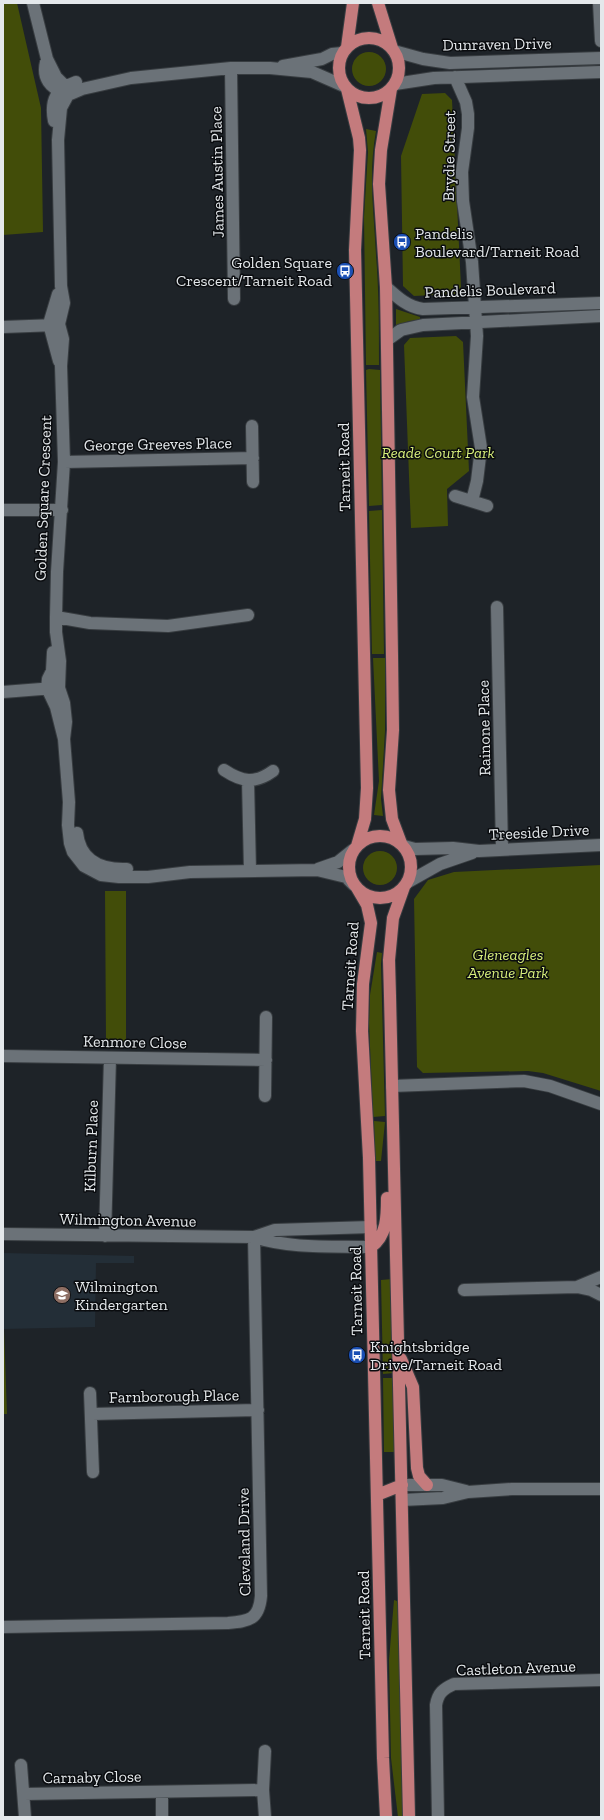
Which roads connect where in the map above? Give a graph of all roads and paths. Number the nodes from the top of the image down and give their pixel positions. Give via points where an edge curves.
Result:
1 (33, 3) edge
2 (353, 3) edge
3 (378, 3) edge
4 (600, 3) edge
5 (601, 41) edge
6 (344, 50) junction
7 (393, 50) junction
8 (601, 58) edge
9 (231, 68) junction
10 (270, 68) junction
11 (601, 72) edge
12 (455, 77) junction
13 (393, 87) junction
14 (346, 88) junction
15 (64, 91) junction
16 (386, 287) junction
17 (234, 299) dead end
18 (601, 303) edge
19 (476, 309) junction
20 (601, 316) edge
21 (476, 322) junction
22 (54, 325) junction
23 (3, 327) edge
24 (387, 340) junction
25 (252, 426) dead end
26 (253, 458) junction
27 (64, 462) junction
28 (253, 482) dead end
29 (455, 496) dead end
30 (472, 501) junction
31 (487, 506) dead end
32 (3, 510) edge
33 (62, 510) junction
34 (497, 607) dead end
35 (248, 615) dead end
36 (56, 617) junction
37 (53, 688) junction
38 (3, 692) edge
39 (224, 770) dead end
40 (273, 771) dead end
41 (248, 780) junction
42 (403, 845) junction
43 (601, 845) edge
44 (355, 848) junction
45 (502, 849) junction
46 (479, 851) junction
47 (317, 870) junction
48 (250, 871) junction
49 (406, 885) junction
50 (356, 886) junction
51 (266, 1017) dead end
52 (3, 1056) edge
53 (110, 1058) junction
54 (266, 1060) junction
55 (392, 1086) junction
56 (265, 1096) dead end
57 (601, 1104) edge
58 (394, 1140) junction
59 (371, 1227) junction
60 (303, 1229) junction
61 (384, 1230) junction
62 (3, 1234) edge
63 (105, 1236) junction
64 (254, 1237) junction
65 (303, 1245) junction
66 (396, 1245) junction
67 (371, 1247) junction
68 (601, 1278) edge
69 (577, 1287) junction
70 (464, 1290) dead end
71 (601, 1296) edge
72 (398, 1352) junction
73 (90, 1394) dead end
74 (258, 1410) junction
75 (92, 1414) junction
76 (93, 1472) dead end
77 (402, 1485) junction
78 (427, 1485) junction
79 (601, 1489) edge
80 (468, 1492) junction
81 (377, 1494) junction
82 (402, 1500) junction
83 (3, 1627) edge
84 (601, 1680) edge
85 (266, 1751) dead end
86 (21, 1765) dead end
87 (263, 1790) junction
88 (162, 1792) junction
89 (24, 1794) junction
90 (25, 1817) edge
91 (162, 1817) edge
92 (265, 1817) edge
93 (386, 1817) edge
94 (409, 1817) edge
95 (438, 1817) edge

1 - 15 street via 49,84
2 - 6 main road
3 - 7 main road
4 - 5 street
6 - 7 main road via 357,40 370,38 382,41
6 - 10 street via 322,59
6 - 14 main road via 339,74
7 - 8 street, Dunraven Drive via 423,59 450,63
7 - 13 main road via 399,68
9 - 10 street
9 - 15 street via 94,79 75,83
9 - 17 street, James Austin Place
10 - 14 street via 312,72
11 - 12 street, Dunraven Drive
12 - 13 street, Dunraven Drive via 434,78
12 - 19 street, Brydie Street via 466,102 468,114 462,172 463,201
13 - 14 main road via 382,96 371,99 354,95
13 - 16 main road via 384,129 380,166
14 - 44 main road, Tarneit Road via 360,150 355,250 367,788 365,820
15 - 22 street, Golden Square Crescent via 54,98 53,106 58,140 61,286 64,303
16 - 19 street, Pandelis Boulevard via 414,308
16 - 24 main road
18 - 19 street, Pandelis Boulevard
19 - 21 street, Brydie Street
20 - 21 street, Pandelis Boulevard
21 - 24 street, Pandelis Boulevard via 414,326 401,330
21 - 30 street, Brydie Street via 477,355 473,397 481,448 478,481
22 - 23 street
22 - 27 street, Golden Square Crescent via 63,339 61,366
24 - 42 main road via 393,694 389,790 392,818
25 - 26 street, George Greeves Place
26 - 27 street, George Greeves Place
26 - 28 street, George Greeves Place
27 - 33 street, Golden Square Crescent
29 - 30 street
30 - 31 street
32 - 33 street
33 - 36 street, Golden Square Crescent
34 - 45 street, Rainone Place
35 - 36 street via 168,626 90,623
36 - 37 street, Golden Square Crescent via 60,661
37 - 38 street
37 - 48 street, Golden Square Crescent via 64,703 64,739 70,802 80,848 86,856 109,868 190,872
39 - 41 street via 240,779
40 - 41 street via 265,777
41 - 48 street
42 - 44 main road via 393,838 374,836
42 - 46 street, Treeside Drive via 414,849 453,848
42 - 49 main road via 412,864
43 - 45 street, Treeside Drive
44 - 47 street, Golden Square Crescent via 338,862
44 - 50 main road via 349,868 350,877
45 - 46 street, Treeside Drive
46 - 49 street, Treeside Drive via 440,864
47 - 48 street, Golden Square Crescent
47 - 50 street, Golden Square Crescent via 346,877
49 - 50 main road via 396,894 386,898 370,896
49 - 55 main road via 393,918 389,960
50 - 59 main road, Tarneit Road via 367,905 371,923 363,984 362,1031
51 - 54 street
52 - 53 street, Kenmore Close
53 - 54 street, Kenmore Close
53 - 63 street, Kilburn Place
54 - 56 street
55 - 57 street via 524,1081 550,1086
55 - 58 main road
58 - 61 main road via 388,1172
58 - 66 main road
59 - 60 street, Wilmington Avenue
59 - 61 main road
59 - 67 main road, Tarneit Road
60 - 64 street, Wilmington Avenue via 275,1230
60 - 65 street
61 - 66 main road
61 - 67 main road via 382,1237
62 - 63 street, Wilmington Avenue
63 - 64 street, Wilmington Avenue
64 - 65 street, Wilmington Avenue
64 - 74 street, Cleveland Drive
65 - 67 street, Wilmington Avenue
66 - 72 main road
67 - 81 main road, Tarneit Road
68 - 69 street
69 - 70 street
69 - 71 street via 591,1290
72 - 77 main road
72 - 78 main road via 413,1387 417,1468 419,1476
73 - 75 street, Farnborough Place
74 - 75 street, Farnborough Place
74 - 83 street, Cleveland Drive via 261,1596 258,1610 252,1618 228,1623
75 - 76 street, Farnborough Place
77 - 78 street
77 - 81 main road
77 - 82 main road
78 - 80 street via 442,1485
79 - 80 street via 529,1488
80 - 82 street via 443,1498
81 - 82 main road
81 - 93 main road, Tarneit Road
82 - 94 main road
84 - 95 street, Castleton Avenue via 454,1684 444,1688 439,1693 436,1705
85 - 87 street
86 - 89 street, Carnaby Close
87 - 88 street, Carnaby Close
87 - 92 street
88 - 89 street, Carnaby Close
88 - 91 street, Carnaby Close
89 - 90 street, Carnaby Close

